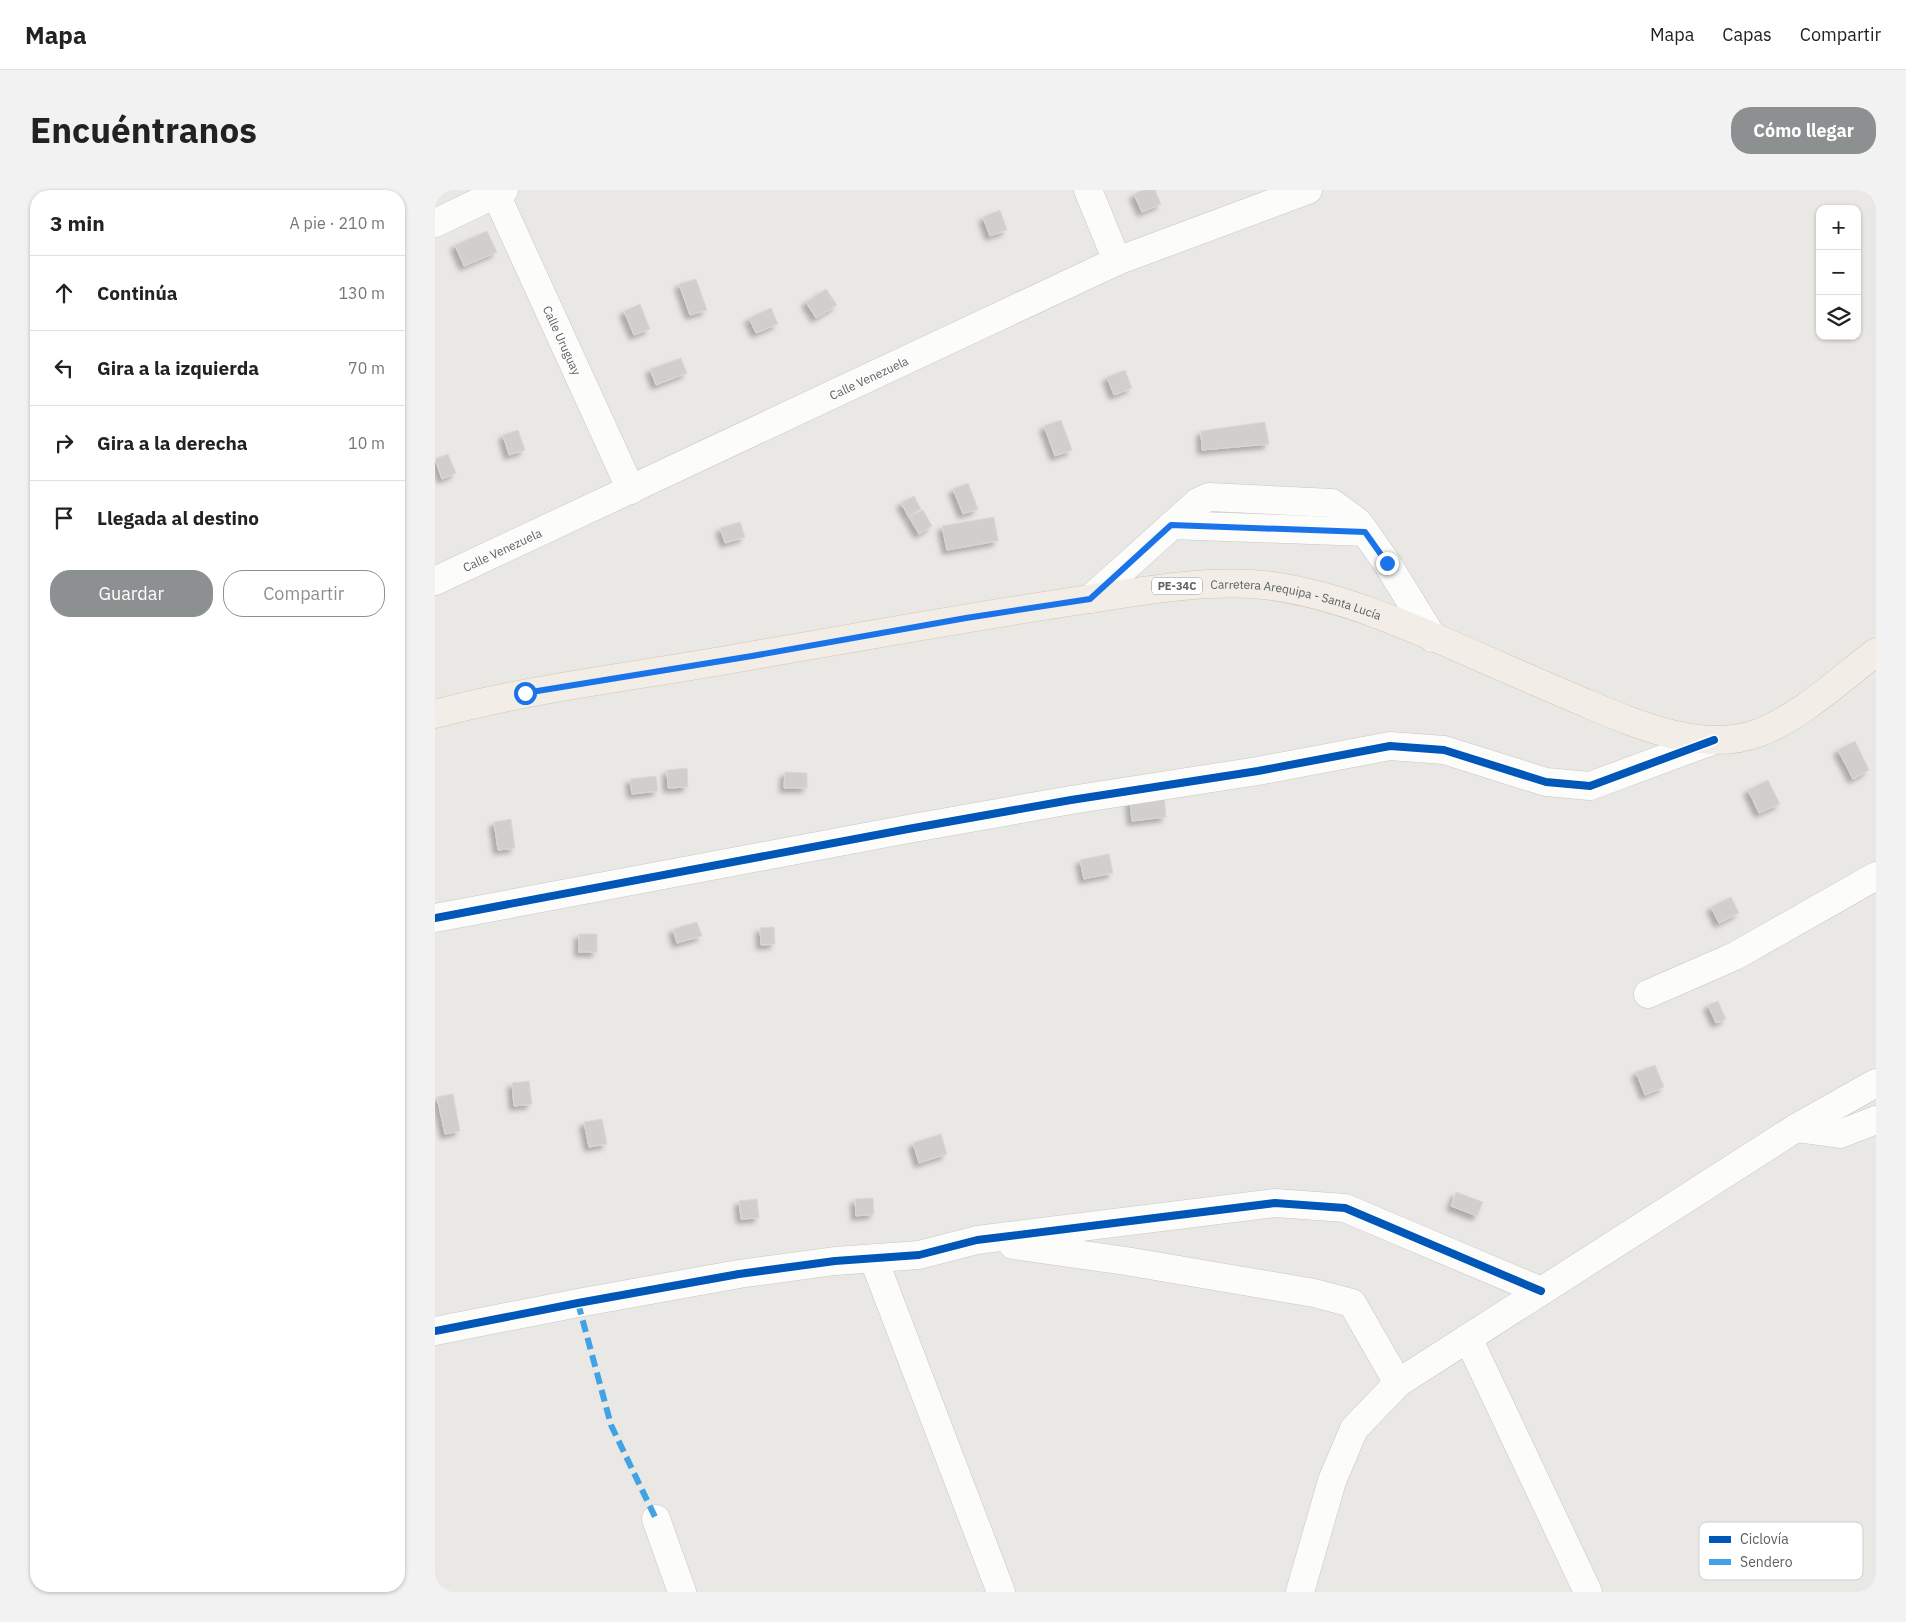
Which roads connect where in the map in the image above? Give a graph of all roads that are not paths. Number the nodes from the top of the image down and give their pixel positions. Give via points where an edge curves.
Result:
1 (1088, 190) edge
2 (1308, 190) edge
3 (498, 191) edge
4 (435, 222) edge
5 (1117, 261) junction
6 (631, 490) junction
7 (435, 581) edge
8 (1090, 599) junction
9 (1433, 638) junction
10 (1876, 652) edge
11 (435, 714) edge
12 (1714, 740) junction
13 (1876, 876) edge
14 (435, 918) edge
15 (1648, 994) dead end
16 (1876, 1083) edge
17 (1876, 1120) edge
18 (1796, 1128) junction
19 (977, 1240) junction
20 (873, 1260) junction
21 (1541, 1291) junction
22 (435, 1331) edge
23 (1467, 1338) junction
24 (1398, 1383) junction
25 (656, 1519) dead end
26 (682, 1592) edge
27 (1001, 1592) edge
28 (1300, 1592) edge
29 (1588, 1592) edge

1 - 5 street
2 - 5 street, Calle Venezuela
3 - 4 street
3 - 6 street, Calle Uruguay
5 - 6 street, Calle Venezuela
6 - 7 street, Calle Venezuela
8 - 9 main road, Carretera Arequipa - Santa Lucía / PE-34C via 1176,586 1235,583 1268,586 1329,599
8 - 9 street via 1171,525 1209,497 1332,503 1358,522
8 - 11 main road, Carretera Arequipa - Santa Lucía / PE-34C via 525,693
9 - 12 main road, Carretera Arequipa - Santa Lucía / PE-34C via 1646,727 1679,737
10 - 12 main road, Carretera Arequipa - Santa Lucía / PE-34C via 1788,718 1757,734
12 - 14 street via 1590,786 1546,782 1444,750 1390,746 1258,771 908,828
13 - 15 street via 1735,956
16 - 18 street
17 - 18 street via 1840,1134
18 - 21 street
19 - 20 street via 919,1255
19 - 21 street via 1275,1203 1345,1208
19 - 24 street via 1277,1286 1352,1303
20 - 22 street via 835,1261 739,1274
20 - 27 street
21 - 23 street
23 - 24 street
23 - 29 street
24 - 28 street via 1354,1429 1332,1481
25 - 26 street

